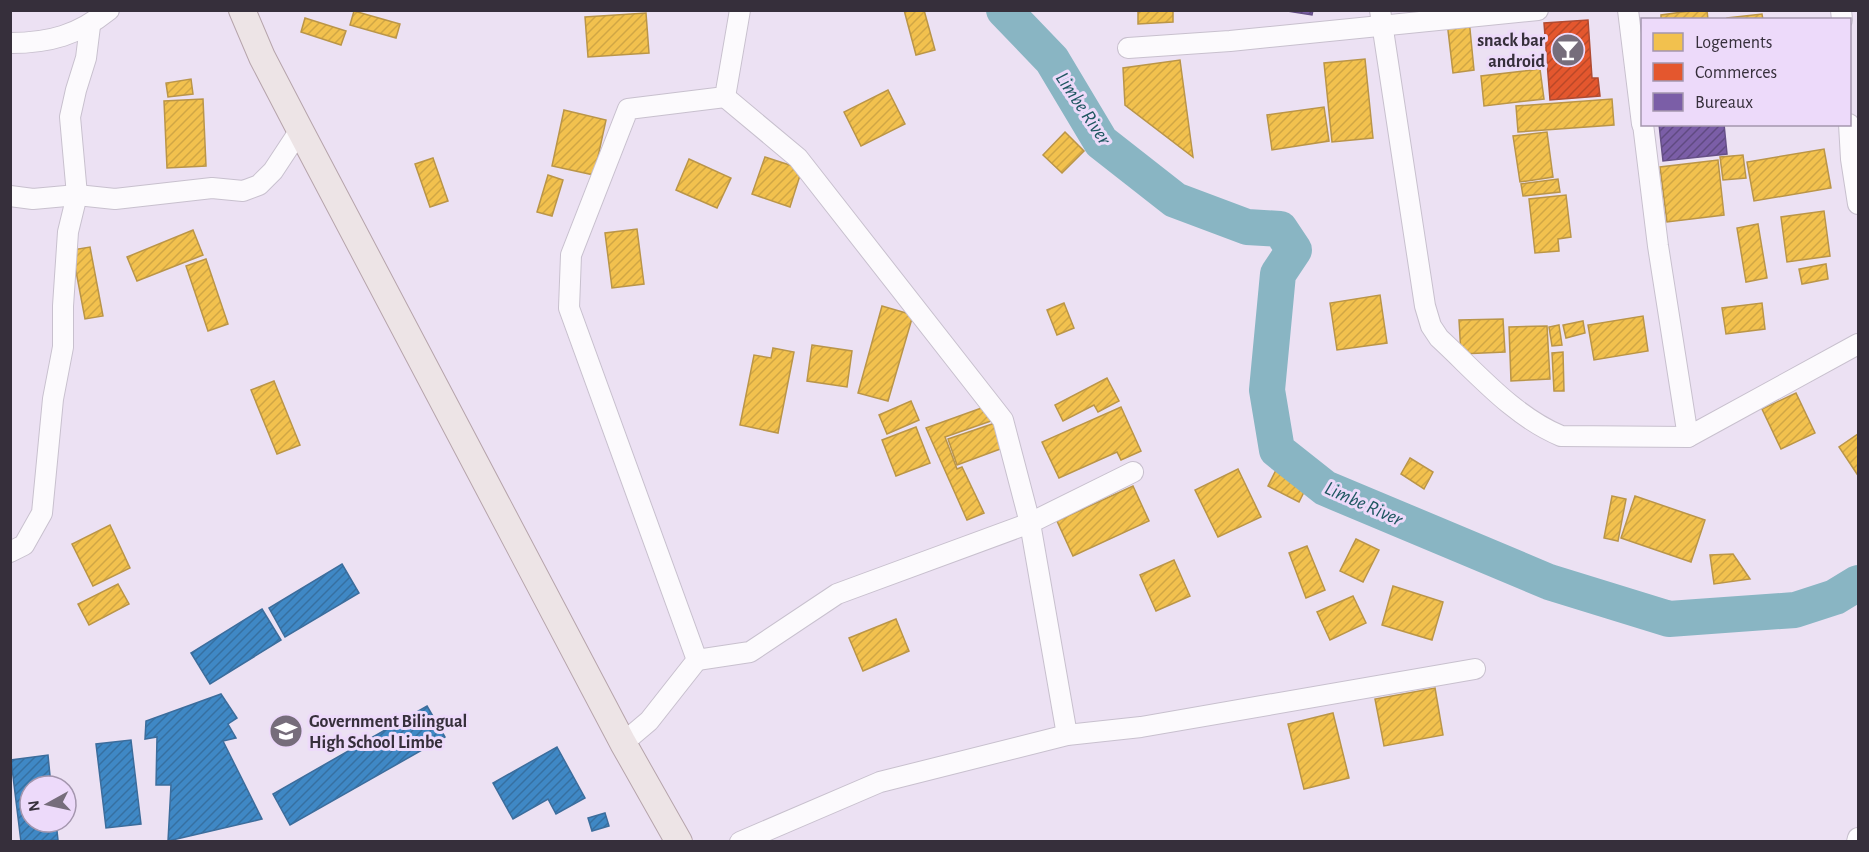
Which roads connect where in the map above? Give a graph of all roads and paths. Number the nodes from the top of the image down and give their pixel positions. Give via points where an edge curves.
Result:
1 (109, 10) edge
2 (242, 10) edge
3 (740, 10) edge
4 (1539, 10) edge
5 (1628, 10) edge
6 (1381, 18) edge
7 (90, 26) junction
8 (10, 43) edge
9 (1128, 48) dead end
10 (725, 97) junction
11 (1641, 116) edge
12 (1642, 126) edge
13 (1849, 126) edge
14 (300, 130) junction
15 (77, 195) junction
16 (10, 196) edge
17 (1858, 204) edge
18 (1858, 344) edge
19 (1688, 437) junction
20 (1133, 472) dead end
21 (1030, 522) junction
22 (10, 552) edge
23 (697, 660) junction
24 (1475, 669) dead end
25 (1067, 735) junction
26 (623, 743) junction
27 (679, 842) edge
28 (740, 842) edge

1 - 7 street
2 - 14 main road
3 - 10 street
4 - 6 street
5 - 11 street
6 - 9 street via 1230,41
6 - 19 street via 1425,306 1439,338 1514,408 1561,436
7 - 8 street via 51,40
7 - 15 street via 70,117
10 - 21 street via 798,158 1003,420
10 - 23 street via 628,109 571,255 569,308
12 - 19 street
13 - 17 street
14 - 15 street via 273,171 259,185 243,191 212,188 115,200
14 - 26 main road
15 - 16 street via 33,199
15 - 22 street via 68,232 63,347 53,399 42,513 24,545
18 - 19 street
20 - 21 street
21 - 23 street via 837,594 750,652
21 - 25 street
23 - 26 street via 649,721
24 - 25 street via 1152,725
25 - 28 street via 880,782
26 - 27 main road

